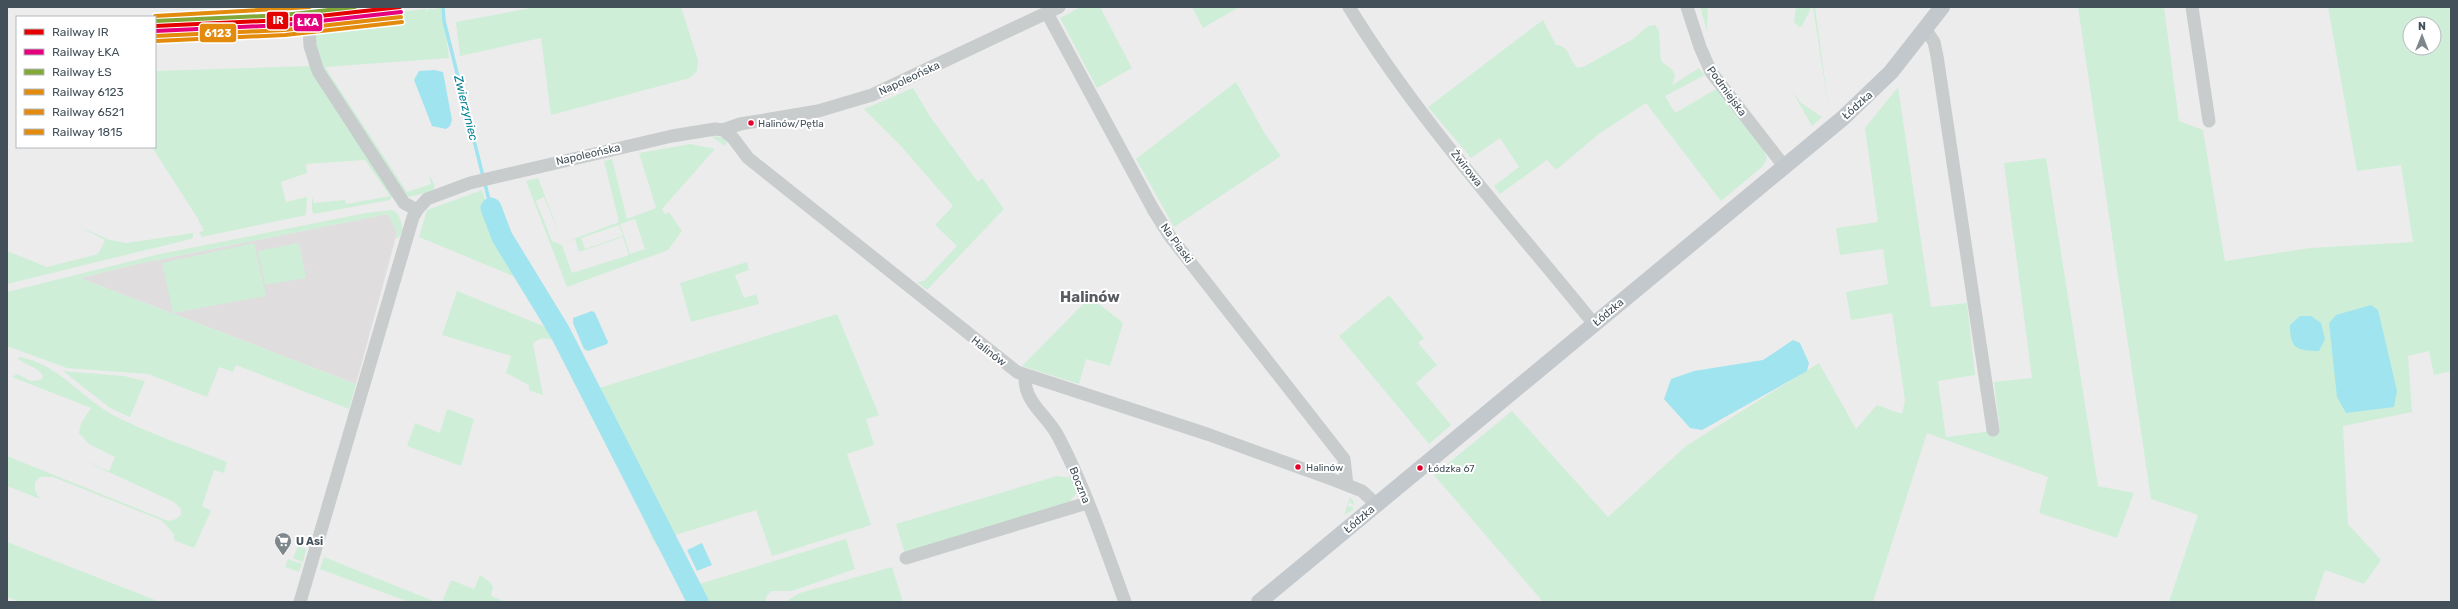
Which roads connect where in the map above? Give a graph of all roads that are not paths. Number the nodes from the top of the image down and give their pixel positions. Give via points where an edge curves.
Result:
1 (308, 7) edge
2 (1059, 7) edge
3 (1349, 7) edge
4 (1687, 7) edge
5 (1942, 7) edge
6 (2192, 7) edge
7 (1047, 13) junction
8 (1926, 30) junction
9 (2209, 121) dead end
10 (751, 123) junction
11 (723, 130) junction
12 (736, 141) junction
13 (1784, 166) junction
14 (417, 210) junction
15 (1594, 324) junction
16 (1025, 376) junction
17 (1993, 430) dead end
18 (1339, 451) junction
19 (1334, 480) junction
20 (1347, 485) junction
21 (1087, 503) junction
22 (1376, 504) junction
23 (906, 558) dead end
24 (300, 602) edge
25 (1126, 602) edge
26 (1259, 602) edge

1 - 14 street via 310,46 318,71 404,203
2 - 7 street, Napoleońska
3 - 15 street, Żwirowa via 1421,111
4 - 13 street, Podmiejska via 1711,72
5 - 8 main road, Łódzka
6 - 9 street
7 - 10 street, Napoleońska via 872,95 818,111
7 - 18 street, Na Piaski via 1169,235
8 - 13 main road, Łódzka via 1868,96
8 - 17 street via 1936,48
10 - 11 street, Napoleońska
10 - 12 street
11 - 12 street, Halinów
11 - 14 street, Napoleońska via 651,140 493,177 432,196
12 - 16 street, Halinów via 754,163 970,336
13 - 15 main road, Łódzka
14 - 24 street
15 - 22 main road, Łódzka
16 - 19 street, Halinów via 1192,429
16 - 21 street, Boczna via 1027,394 1056,432
18 - 19 street via 1340,461
18 - 20 street, Na Piaski via 1345,462
19 - 20 street, Halinów
20 - 22 street, Halinów via 1362,492
21 - 23 street
21 - 25 street, Boczna
22 - 26 main road, Łódzka

